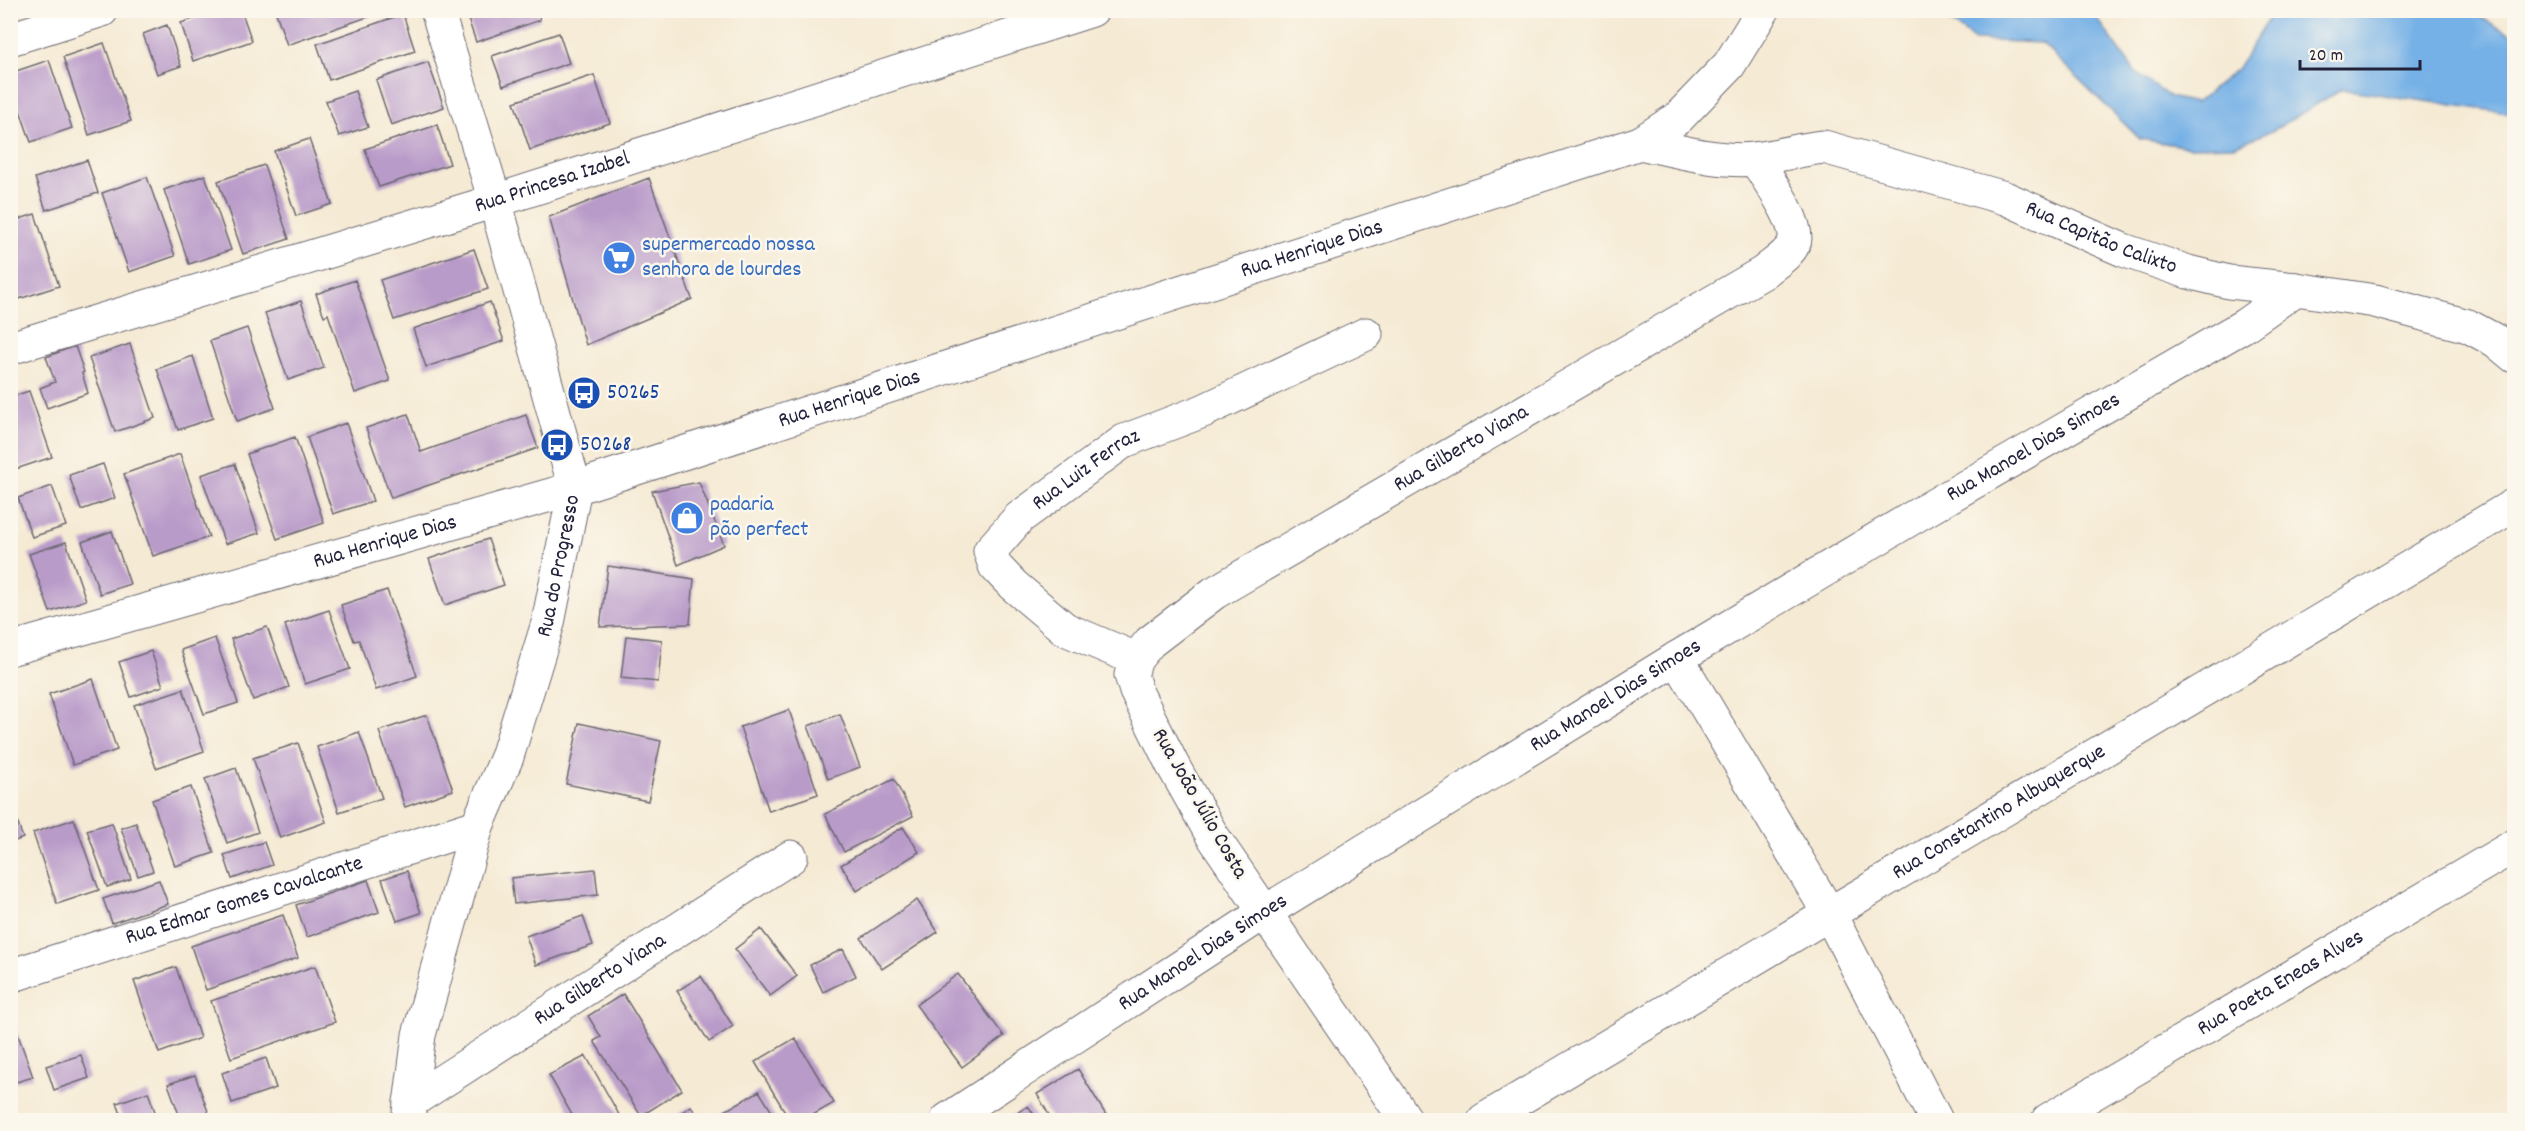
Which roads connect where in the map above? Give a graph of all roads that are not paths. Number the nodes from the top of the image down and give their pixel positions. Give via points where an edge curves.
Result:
1 (102, 10) edge
2 (437, 10) edge
3 (1092, 10) edge
4 (1763, 10) edge
5 (10, 39) edge
6 (1640, 143) junction
7 (1684, 152) joint
8 (1755, 159) junction
9 (495, 201) junction
10 (2296, 289) junction
11 (1366, 334) dead end
12 (10, 348) edge
13 (2514, 356) edge
14 (575, 488) junction
15 (2514, 505) edge
16 (10, 649) edge
17 (1677, 658) junction
18 (1136, 659) junction
19 (477, 826) junction
20 (2514, 846) edge
21 (791, 857) dead end
22 (1264, 912) junction
23 (1830, 915) junction
24 (10, 976) edge
25 (409, 1111) edge
26 (947, 1120) edge
27 (1406, 1120) edge
28 (1484, 1120) edge
29 (1936, 1120) edge
30 (2048, 1120) edge

1 - 5 street
2 - 9 street, Rua do Progresso
3 - 9 street, Rua Princesa Izabel
4 - 6 street via 1729,65 1678,118
6 - 7 street, Rua Henrique Dias
6 - 14 street, Rua Henrique Dias
7 - 8 street, Rua Capitão Calixto
8 - 10 street, Rua Capitão Calixto via 1824,147 2005,198 2122,250 2188,272 2229,282
8 - 18 street, Rua Gilberto Viana via 1785,209 1796,238 1794,245 1764,272 1214,593 1150,642
9 - 12 street, Rua Princesa Izabel
9 - 14 street, Rua do Progresso
10 - 13 street, Rua Capitão Calixto via 2375,301 2468,326
10 - 17 street, Rua Manoel Dias Simoes via 2246,325
11 - 18 street, Rua Luiz Ferraz via 1203,411 1124,441 1018,518 990,551 995,566 1013,585 1065,629
14 - 16 street, Rua Henrique Dias
14 - 19 street, Rua do Progresso via 548,623 507,757
15 - 23 street, Rua Constantino Albuquerque
17 - 22 street, Rua Manoel Dias Simoes
17 - 23 street
18 - 22 street, Rua João Júlio Costa via 1131,675 1145,712 1212,835
19 - 24 street, Rua Edmar Gomes Cavalcante
19 - 25 street, Rua do Progresso via 418,1035
20 - 30 street, Rua Poeta Eneas Alves
21 - 25 street, Rua Gilberto Viana
22 - 26 street, Rua Manoel Dias Simoes
22 - 27 street, Rua João Júlio Costa
23 - 28 street, Rua Constantino Albuquerque
23 - 29 street

